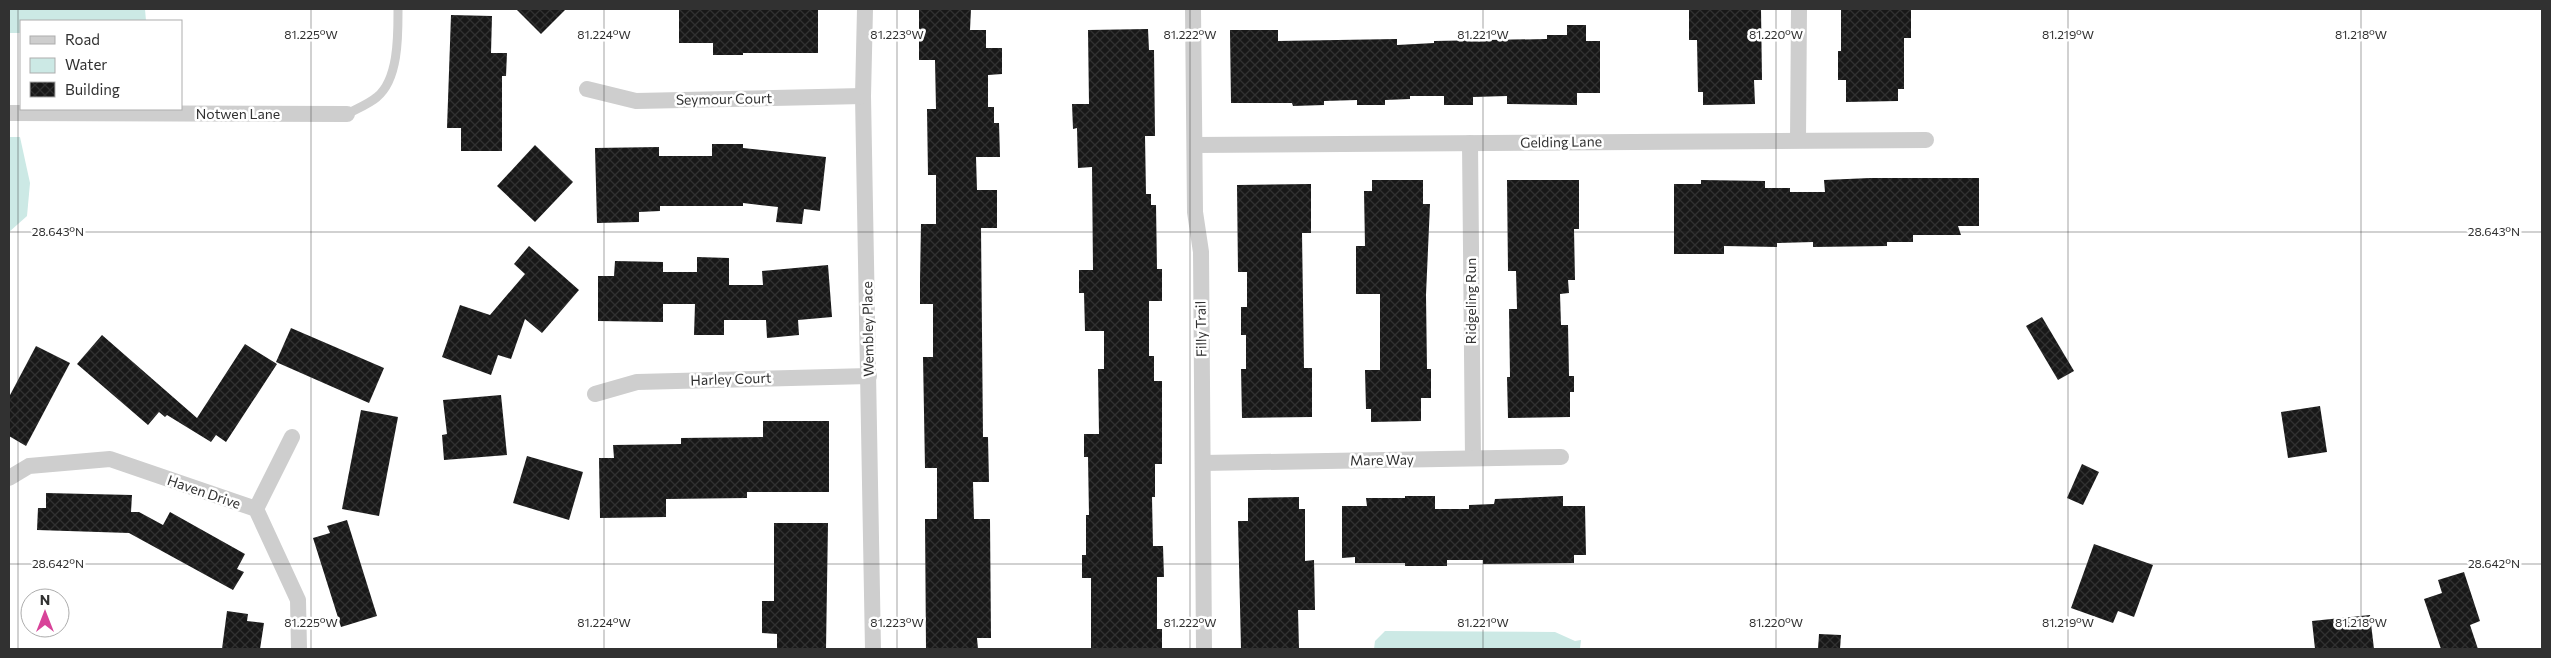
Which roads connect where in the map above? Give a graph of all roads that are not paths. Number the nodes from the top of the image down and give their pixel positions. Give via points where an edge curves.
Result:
1 (398, 9) edge
2 (865, 9) edge
3 (1193, 9) edge
4 (1799, 9) edge
5 (587, 89) dead end
6 (863, 96) junction
7 (9, 113) edge
8 (346, 114) joint
9 (1798, 140) junction
10 (1926, 140) dead end
11 (1470, 143) junction
12 (1195, 145) junction
13 (869, 376) junction
14 (595, 394) dead end
15 (292, 437) dead end
16 (1561, 457) dead end
17 (1473, 458) junction
18 (1203, 463) junction
19 (9, 478) edge
20 (256, 509) junction
21 (299, 649) edge
22 (874, 649) edge
23 (1204, 649) edge

1 - 8 lane via 398,46 393,72 378,97
2 - 6 street, Wembley Place
3 - 12 street, Filly Trail
4 - 9 street
5 - 6 street, Seymour Court via 636,101
6 - 13 street, Wembley Place
7 - 8 street, Notwen Lane
9 - 10 street, Gelding Lane
9 - 11 street, Gelding Lane
11 - 12 street, Gelding Lane
11 - 17 street, Ridgeling Run
12 - 18 street, Filly Trail via 1195,212 1201,252
13 - 14 street, Harley Court via 637,382
13 - 22 street, Wembley Place
15 - 20 street
16 - 17 street, Mare Way
17 - 18 street, Mare Way
18 - 23 street, Filly Trail
19 - 20 street, Haven Drive via 29,466 110,459
20 - 21 street, Haven Drive via 298,600

